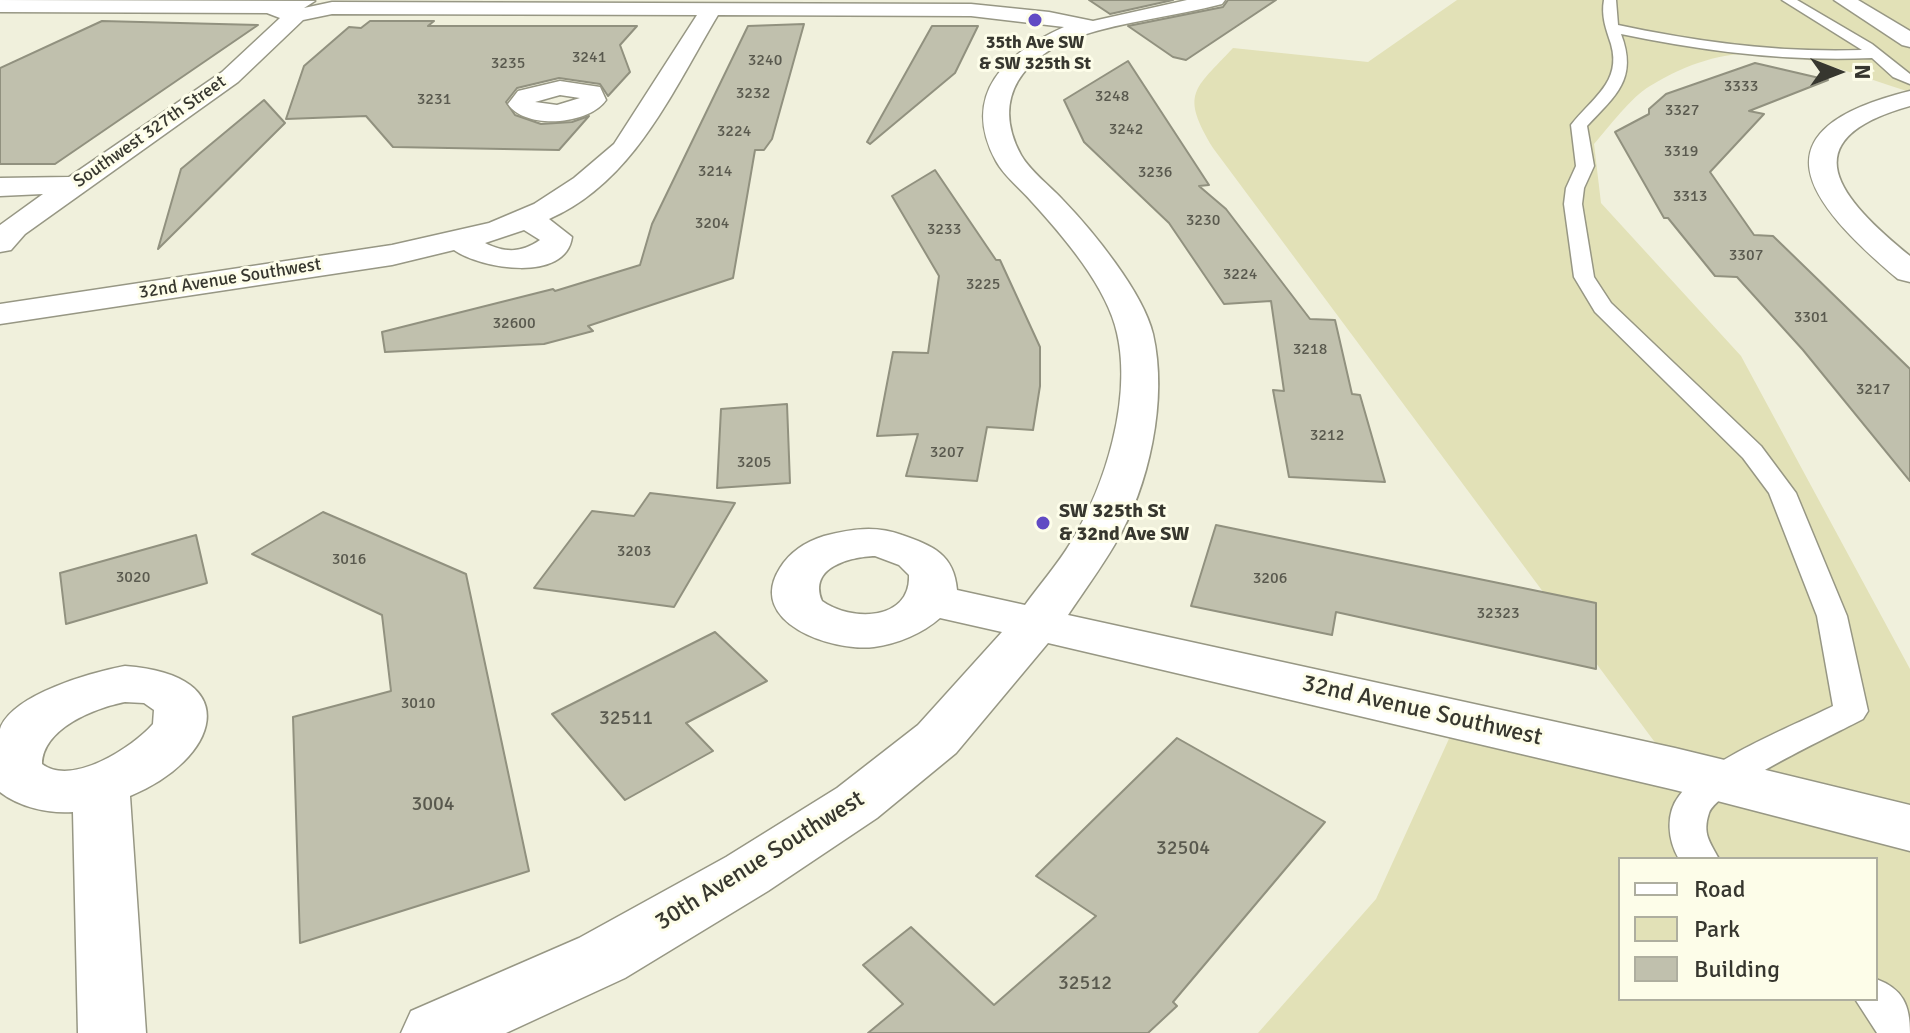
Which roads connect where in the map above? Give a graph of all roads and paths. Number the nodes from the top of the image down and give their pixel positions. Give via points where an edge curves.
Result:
1 (1215, 0) edge
2 (1610, 0) edge
3 (1788, 0) edge
4 (1844, 0) edge
5 (323, 3) edge
6 (0, 6) edge
7 (712, 8) junction
8 (288, 11) junction
9 (1089, 26) junction
10 (1613, 28) junction
11 (1910, 40) edge
12 (1875, 54) junction
13 (1824, 56) junction
14 (1906, 84) edge
15 (594, 100) dead end
16 (653, 100) junction
17 (77, 185) junction
18 (0, 187) edge
19 (513, 224) junction
20 (460, 240) junction
21 (0, 243) edge
22 (1910, 272) edge
23 (0, 314) edge
24 (931, 600) dead end
25 (1037, 624) junction
26 (1718, 780) junction
27 (101, 784) dead end
28 (1910, 828) edge
29 (1699, 857) edge
30 (1878, 1001) edge
31 (112, 1033) edge
32 (435, 1033) edge
33 (1903, 1033) edge

1 - 9 street
2 - 10 lane
3 - 12 lane
4 - 11 street
5 - 7 street
5 - 8 street
6 - 8 street
7 - 9 street via 971,10
7 - 16 street, 32nd Avenue Southwest
8 - 17 street, Southwest 327th Street via 230,77
9 - 25 street, 30th Avenue Southwest via 1047,43 1016,65 999,90 995,120 1009,160 1107,273 1135,332 1141,393 1128,463 1094,542
10 - 13 lane via 1664,39
10 - 26 lane via 1623,60 1621,77 1578,131 1586,156 1573,204 1584,277 1603,307 1752,452 1782,493 1832,616 1851,711
12 - 13 lane
12 - 14 lane
13 - 14 lane
14 - 22 street via 1875,109 1843,125 1829,139 1822,167 1839,207
15 - 16 street
16 - 19 street, 32nd Avenue Southwest via 624,149 584,184
17 - 18 street
17 - 21 street, Southwest 327th Street
19 - 20 street, 32nd Avenue Southwest
19 - 20 street via 556,237 555,244 535,256 503,260 478,255
20 - 23 street, 32nd Avenue Southwest via 392,255
24 - 25 street, 32nd Avenue Southwest
25 - 26 street, 32nd Avenue Southwest
25 - 32 street, 30th Avenue Southwest via 937,739 857,803 602,958
26 - 28 street, 32nd Avenue Southwest
26 - 29 lane via 1692,805 1687,840
27 - 31 street
30 - 33 lane

